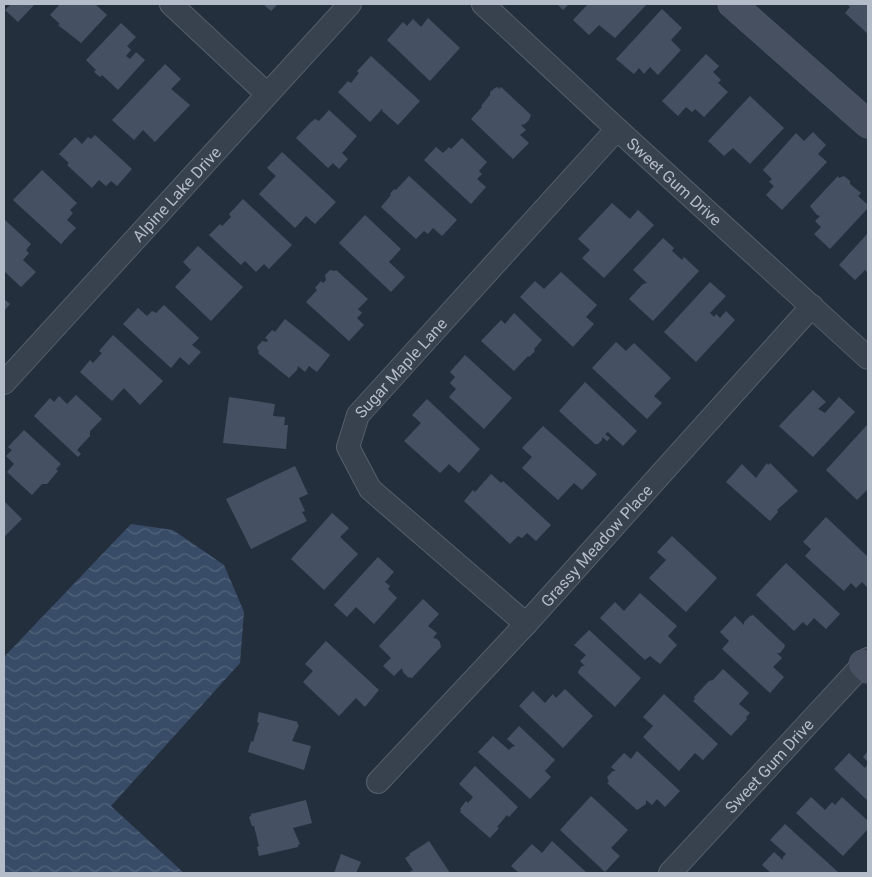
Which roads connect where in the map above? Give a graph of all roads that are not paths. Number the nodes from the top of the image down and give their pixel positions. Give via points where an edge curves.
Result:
1 (171, 4) edge
2 (350, 4) edge
3 (483, 4) edge
4 (732, 4) edge
5 (267, 94) junction
6 (868, 124) edge
7 (617, 128) junction
8 (812, 306) junction
9 (868, 358) edge
10 (4, 383) edge
11 (526, 624) junction
12 (867, 664) edge
13 (378, 782) dead end
14 (670, 873) edge

1 - 5 street
2 - 5 street, Alpine Lake Drive
3 - 7 street, Sweet Gum Drive
4 - 6 street
5 - 10 street, Alpine Lake Drive
7 - 8 street, Sweet Gum Drive
7 - 11 street, Sugar Maple Lane via 358,415 348,448 370,489
8 - 9 street, Sweet Gum Drive
8 - 11 street, Grassy Meadow Place
11 - 13 street, Grassy Meadow Place
12 - 14 street, Sweet Gum Drive

